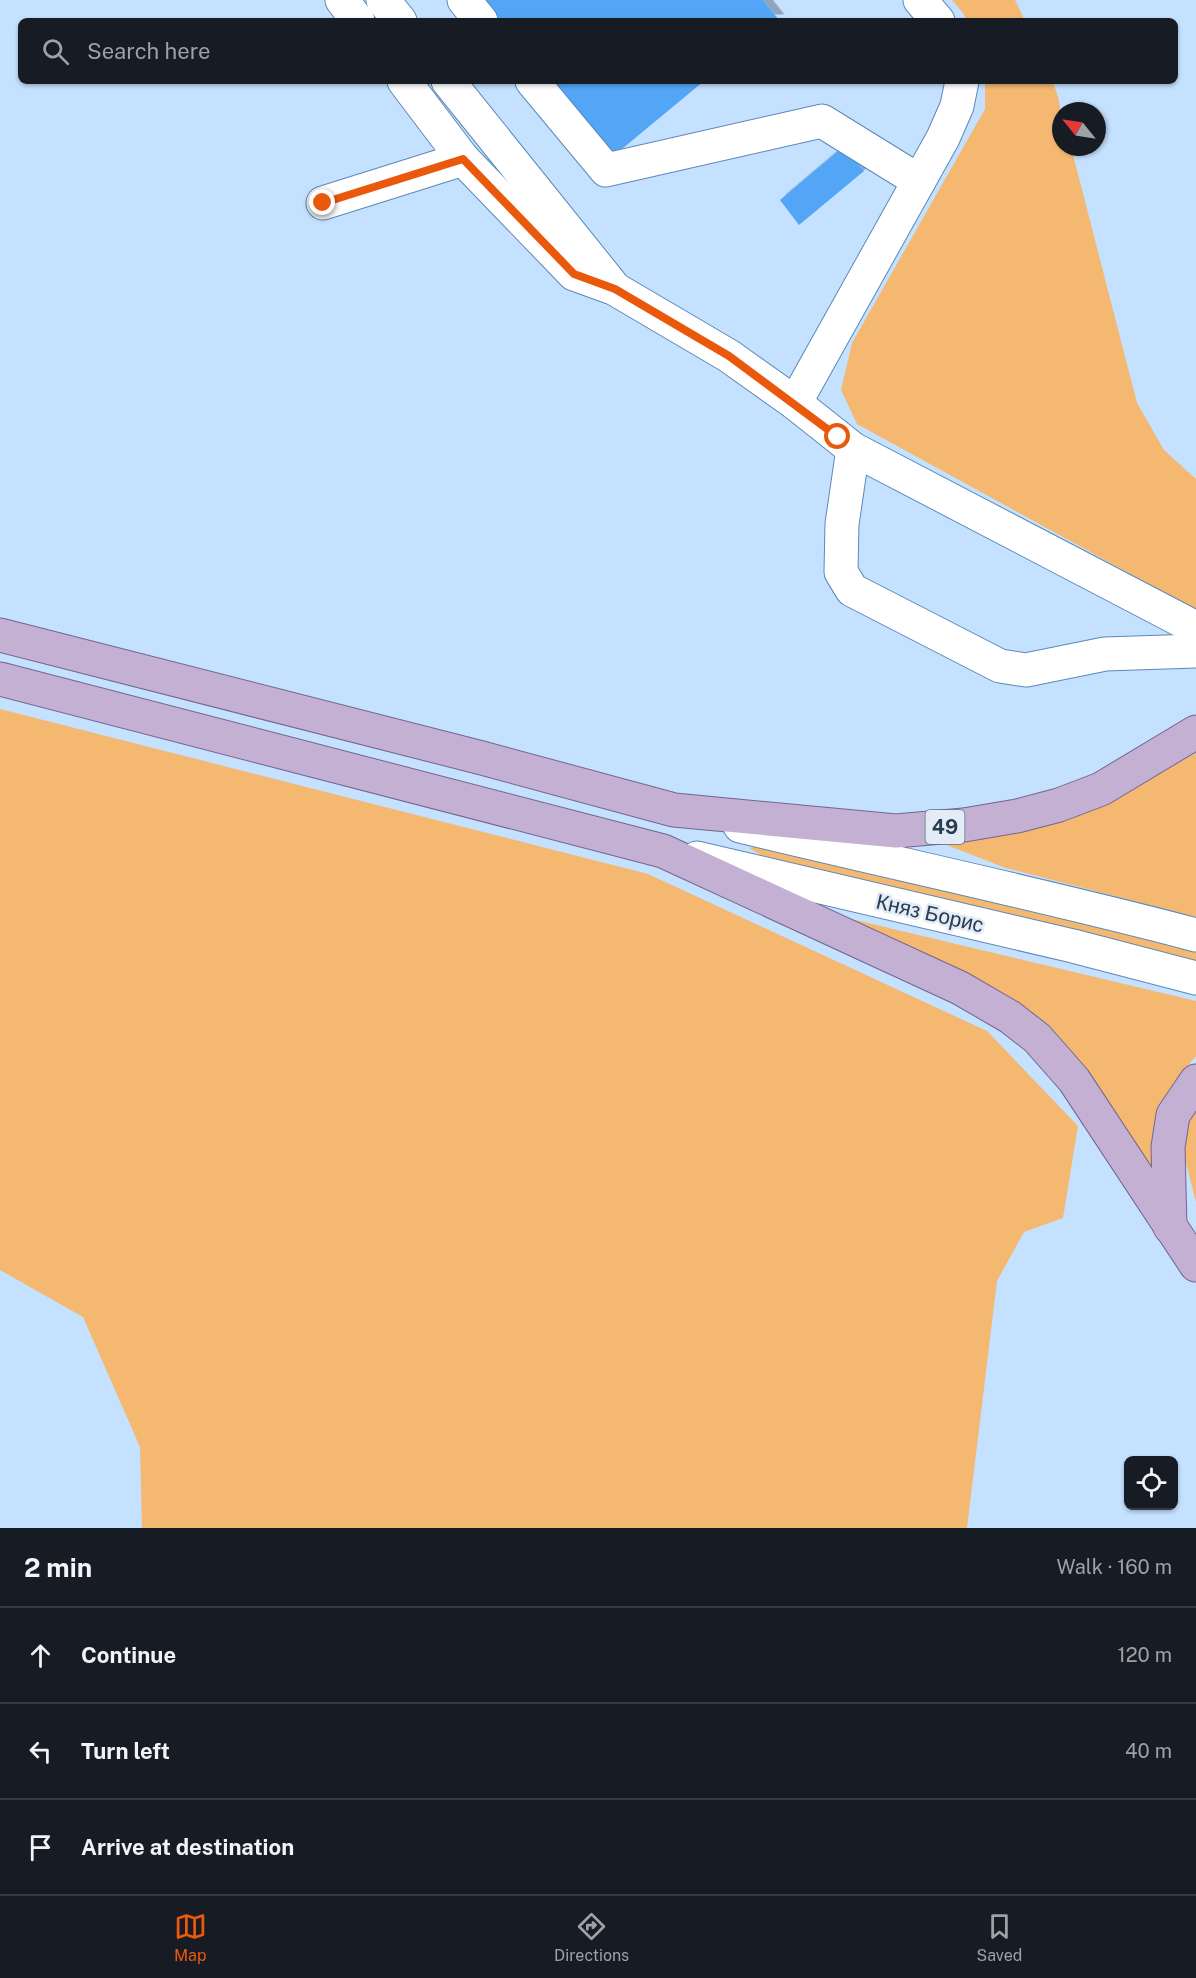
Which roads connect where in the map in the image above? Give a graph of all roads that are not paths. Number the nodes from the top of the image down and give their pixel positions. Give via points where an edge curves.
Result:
1 (342, 0) edge
2 (383, 0) edge
3 (464, 0) edge
4 (920, 0) edge
5 (356, 18) edge
6 (398, 18) edge
7 (479, 18) edge
8 (936, 18) edge
9 (406, 84) edge
10 (450, 84) edge
11 (534, 84) edge
12 (961, 84) edge
13 (463, 159) junction
14 (919, 182) junction
15 (323, 203) dead end
16 (615, 289) junction
17 (795, 403) junction
18 (853, 449) junction
19 (1196, 628) edge
20 (0, 635) edge
21 (1196, 651) edge
22 (0, 679) edge
23 (1196, 732) edge
24 (674, 810) junction
25 (663, 850) junction
26 (1196, 935) edge
27 (1196, 978) edge
28 (1196, 1081) edge
29 (1170, 1227) junction
30 (1196, 1265) edge

1 - 5 street
2 - 6 street
3 - 7 street
4 - 8 street
9 - 13 street
10 - 16 street
11 - 14 street via 606,170 822,121
12 - 14 street via 944,138
13 - 15 street
13 - 16 street via 574,274
14 - 17 street
16 - 17 street via 729,356
17 - 18 street
18 - 19 street
18 - 21 street via 842,524 842,572 852,590 1000,666 1026,670 1105,654
20 - 24 main road, 49
22 - 25 main road
23 - 24 main road, 49 via 1101,789 1059,805 964,825 896,831
24 - 26 street, Княз Борис
25 - 27 street, Княз Борис
25 - 29 main road via 960,988 1010,1017 1037,1038 1074,1080
28 - 29 main road via 1173,1115 1168,1147
29 - 30 main road

